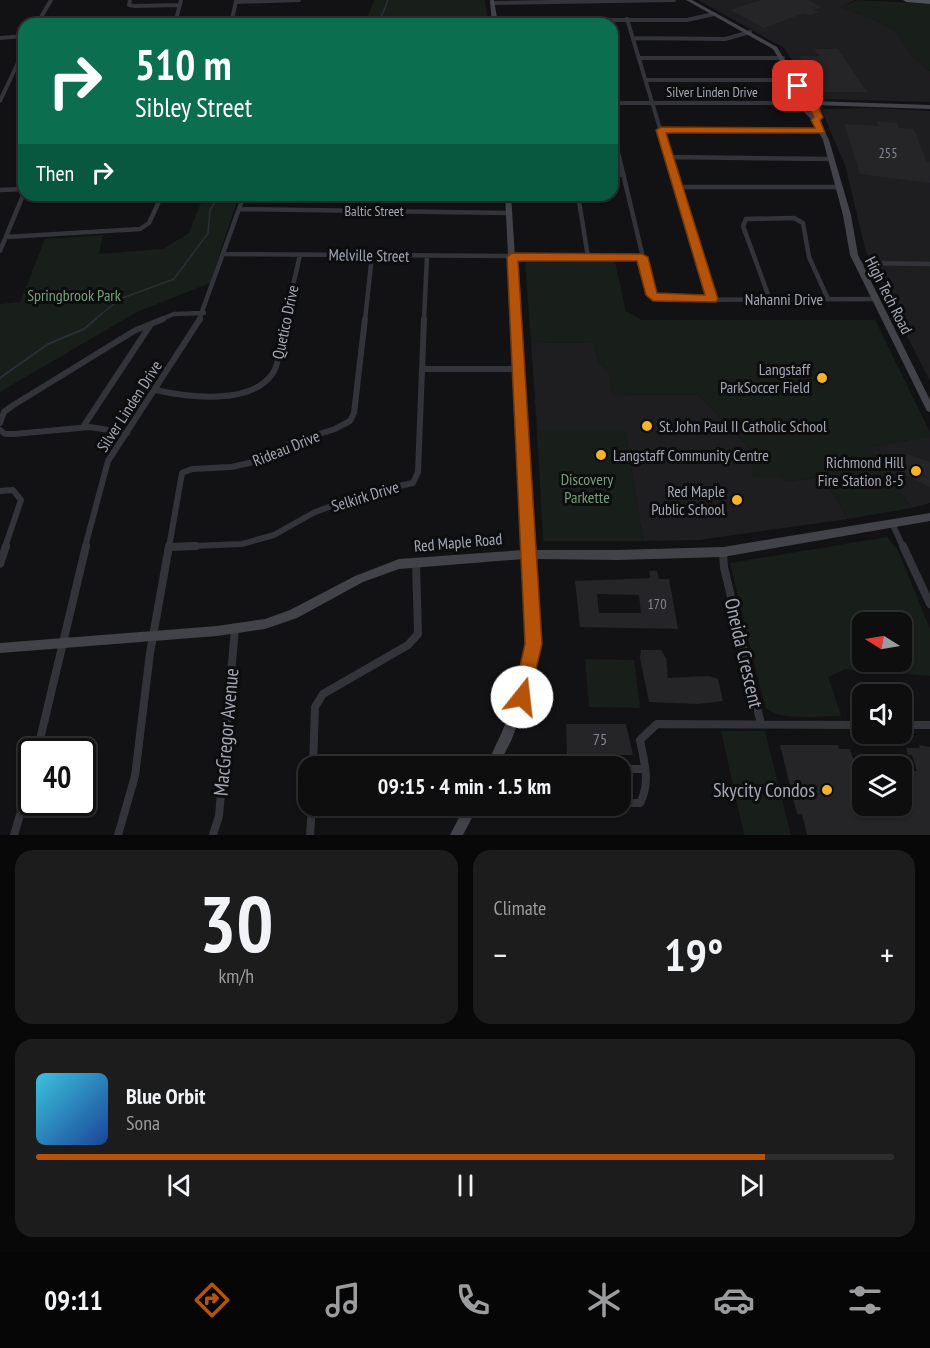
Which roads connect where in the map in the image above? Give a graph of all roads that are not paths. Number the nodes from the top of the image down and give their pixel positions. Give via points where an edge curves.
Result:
1 (51, 0) edge
2 (130, 0) edge
3 (292, 0) edge
4 (299, 0) edge
5 (674, 0) edge
6 (688, 0) edge
7 (906, 0) edge
8 (236, 1) edge
9 (492, 1) edge
10 (180, 2) edge
11 (930, 2) edge
12 (714, 14) junction
13 (40, 18) edge
14 (176, 18) edge
15 (232, 18) edge
16 (494, 18) edge
17 (618, 20) edge
18 (627, 20) junction
19 (750, 32) junction
20 (18, 36) edge
21 (0, 38) edge
22 (633, 38) junction
23 (639, 58) junction
24 (783, 58) junction
25 (18, 63) edge
26 (646, 80) junction
27 (797, 83) junction
28 (0, 101) edge
29 (618, 103) edge
30 (653, 103) junction
31 (811, 103) junction
32 (802, 104) junction
33 (930, 107) edge
34 (816, 120) junction
35 (661, 130) junction
36 (822, 131) junction
37 (618, 150) edge
38 (669, 157) junction
39 (831, 159) junction
40 (618, 174) edge
41 (624, 175) junction
42 (678, 187) junction
43 (840, 188) junction
44 (0, 190) edge
45 (18, 191) edge
46 (20, 201) edge
47 (159, 201) edge
48 (242, 201) edge
49 (508, 201) edge
50 (579, 201) edge
51 (239, 209) junction
52 (509, 213) junction
53 (6, 237) junction
54 (0, 251) edge
55 (225, 254) junction
56 (300, 255) junction
57 (372, 255) junction
58 (428, 256) junction
59 (512, 257) junction
60 (588, 257) junction
61 (642, 257) junction
62 (858, 263) junction
63 (930, 264) edge
64 (712, 299) junction
65 (828, 299) junction
66 (876, 299) junction
67 (770, 300) junction
68 (204, 313) junction
69 (151, 324) junction
70 (422, 369) junction
71 (519, 369) junction
72 (155, 390) junction
73 (930, 409) edge
74 (0, 423) edge
75 (83, 427) junction
76 (0, 430) edge
77 (127, 433) junction
78 (0, 491) edge
79 (930, 517) edge
80 (892, 523) junction
81 (170, 547) junction
82 (723, 552) junction
83 (529, 554) junction
84 (416, 562) junction
85 (0, 564) edge
86 (930, 604) edge
87 (235, 628) junction
88 (153, 635) junction
89 (64, 642) junction
90 (0, 648) edge
91 (760, 724) junction
92 (852, 725) edge
93 (912, 725) edge
94 (930, 725) edge
95 (40, 738) edge
96 (313, 756) edge
97 (497, 756) edge
98 (631, 769) edge
99 (644, 769) junction
100 (631, 803) edge
101 (20, 816) edge
102 (311, 816) edge
103 (466, 816) edge
104 (14, 835) edge
105 (118, 835) edge
106 (213, 835) edge
107 (310, 835) edge
108 (456, 835) edge

1 - 13 street
2 - 10 street via 129,5 135,6
3 - 4 street
3 - 8 street
5 - 9 street
6 - 12 street, High Tech Road
7 - 11 main road
8 - 15 street
9 - 16 street
10 - 14 street
12 - 18 street via 687,20
12 - 19 street, High Tech Road
17 - 18 street
18 - 22 street
19 - 22 street via 725,39
19 - 24 street, High Tech Road
20 - 21 street
22 - 23 street
23 - 24 street
23 - 26 street
24 - 27 street, High Tech Road
25 - 28 street
26 - 27 street
26 - 30 street
27 - 31 street, High Tech Road
27 - 32 street, High Tech Road via 795,88
29 - 30 street, Silver Linden Drive
30 - 32 street, Silver Linden Drive
30 - 35 street
31 - 32 street, Silver Linden Drive
31 - 33 street, Silver Linden Drive
31 - 34 street, High Tech Road
32 - 34 street, High Tech Road via 809,117
34 - 36 street, High Tech Road
35 - 36 street
35 - 38 street
36 - 39 street, High Tech Road
37 - 41 street, Nahanni Drive
38 - 39 street
38 - 42 street
39 - 43 street, High Tech Road
40 - 41 street
41 - 61 street, Nahanni Drive
42 - 43 street
42 - 64 street
43 - 62 street, High Tech Road
44 - 45 street
46 - 53 street
47 - 53 street via 149,223 140,229
48 - 51 street, Silver Linden Drive
49 - 52 street
50 - 60 street
51 - 52 street, Baltic Street
51 - 55 street, Silver Linden Drive
52 - 59 street
53 - 54 street
55 - 56 street, Melville Street
55 - 68 street, Silver Linden Drive
56 - 57 street, Melville Street
56 - 72 street, Quetico Drive via 274,372 267,382 220,397
57 - 58 street, Melville Street
57 - 81 street, Rideau Drive via 350,421 254,462 182,473
58 - 59 street, Melville Street
58 - 70 street, Selkirk Drive
59 - 60 street, Melville Street
59 - 71 street
60 - 61 street, Melville Street
61 - 64 street, Nahanni Drive via 652,295 657,298
62 - 63 street
62 - 66 street, High Tech Road
64 - 67 street, Nahanni Drive
65 - 66 street, Nahanni Drive
65 - 67 street, Nahanni Drive
65 - 67 street via 809,257 803,223 794,218 746,219 743,226
66 - 73 street, High Tech Road
68 - 69 street via 180,312
68 - 72 street, Silver Linden Drive
69 - 74 street via 12,406 4,412
69 - 75 street
70 - 71 street
70 - 81 street, Selkirk Drive via 418,472 413,483 371,492 315,512 274,535 242,544
71 - 83 street
72 - 77 street, Silver Linden Drive
75 - 76 street via 14,434
75 - 77 street
77 - 89 street, Silver Linden Drive via 108,461 100,485
78 - 85 street via 13,490 21,500
79 - 80 street, Red Maple Road
80 - 82 street, Red Maple Road
80 - 86 street
81 - 88 street, Rideau Drive
82 - 83 street, Red Maple Road
82 - 91 street, Oneida Crescent
83 - 84 street, Red Maple Road
83 - 97 street via 534,644 530,671 511,731
84 - 87 street, Red Maple Road via 359,579 293,614 265,624
84 - 96 street via 418,634 408,645 323,694 315,706
87 - 88 street, Red Maple Road
87 - 106 street, MacGregor Avenue via 219,816
88 - 89 street, Red Maple Road
88 - 105 street, Rideau Drive via 135,776
89 - 90 street, Red Maple Road
89 - 95 street, Silver Linden Drive
91 - 92 street, Oneida Crescent
91 - 99 street via 657,724 640,740
93 - 94 street
98 - 99 street
99 - 100 street via 645,796 640,803
101 - 104 street
102 - 107 street
103 - 108 street

